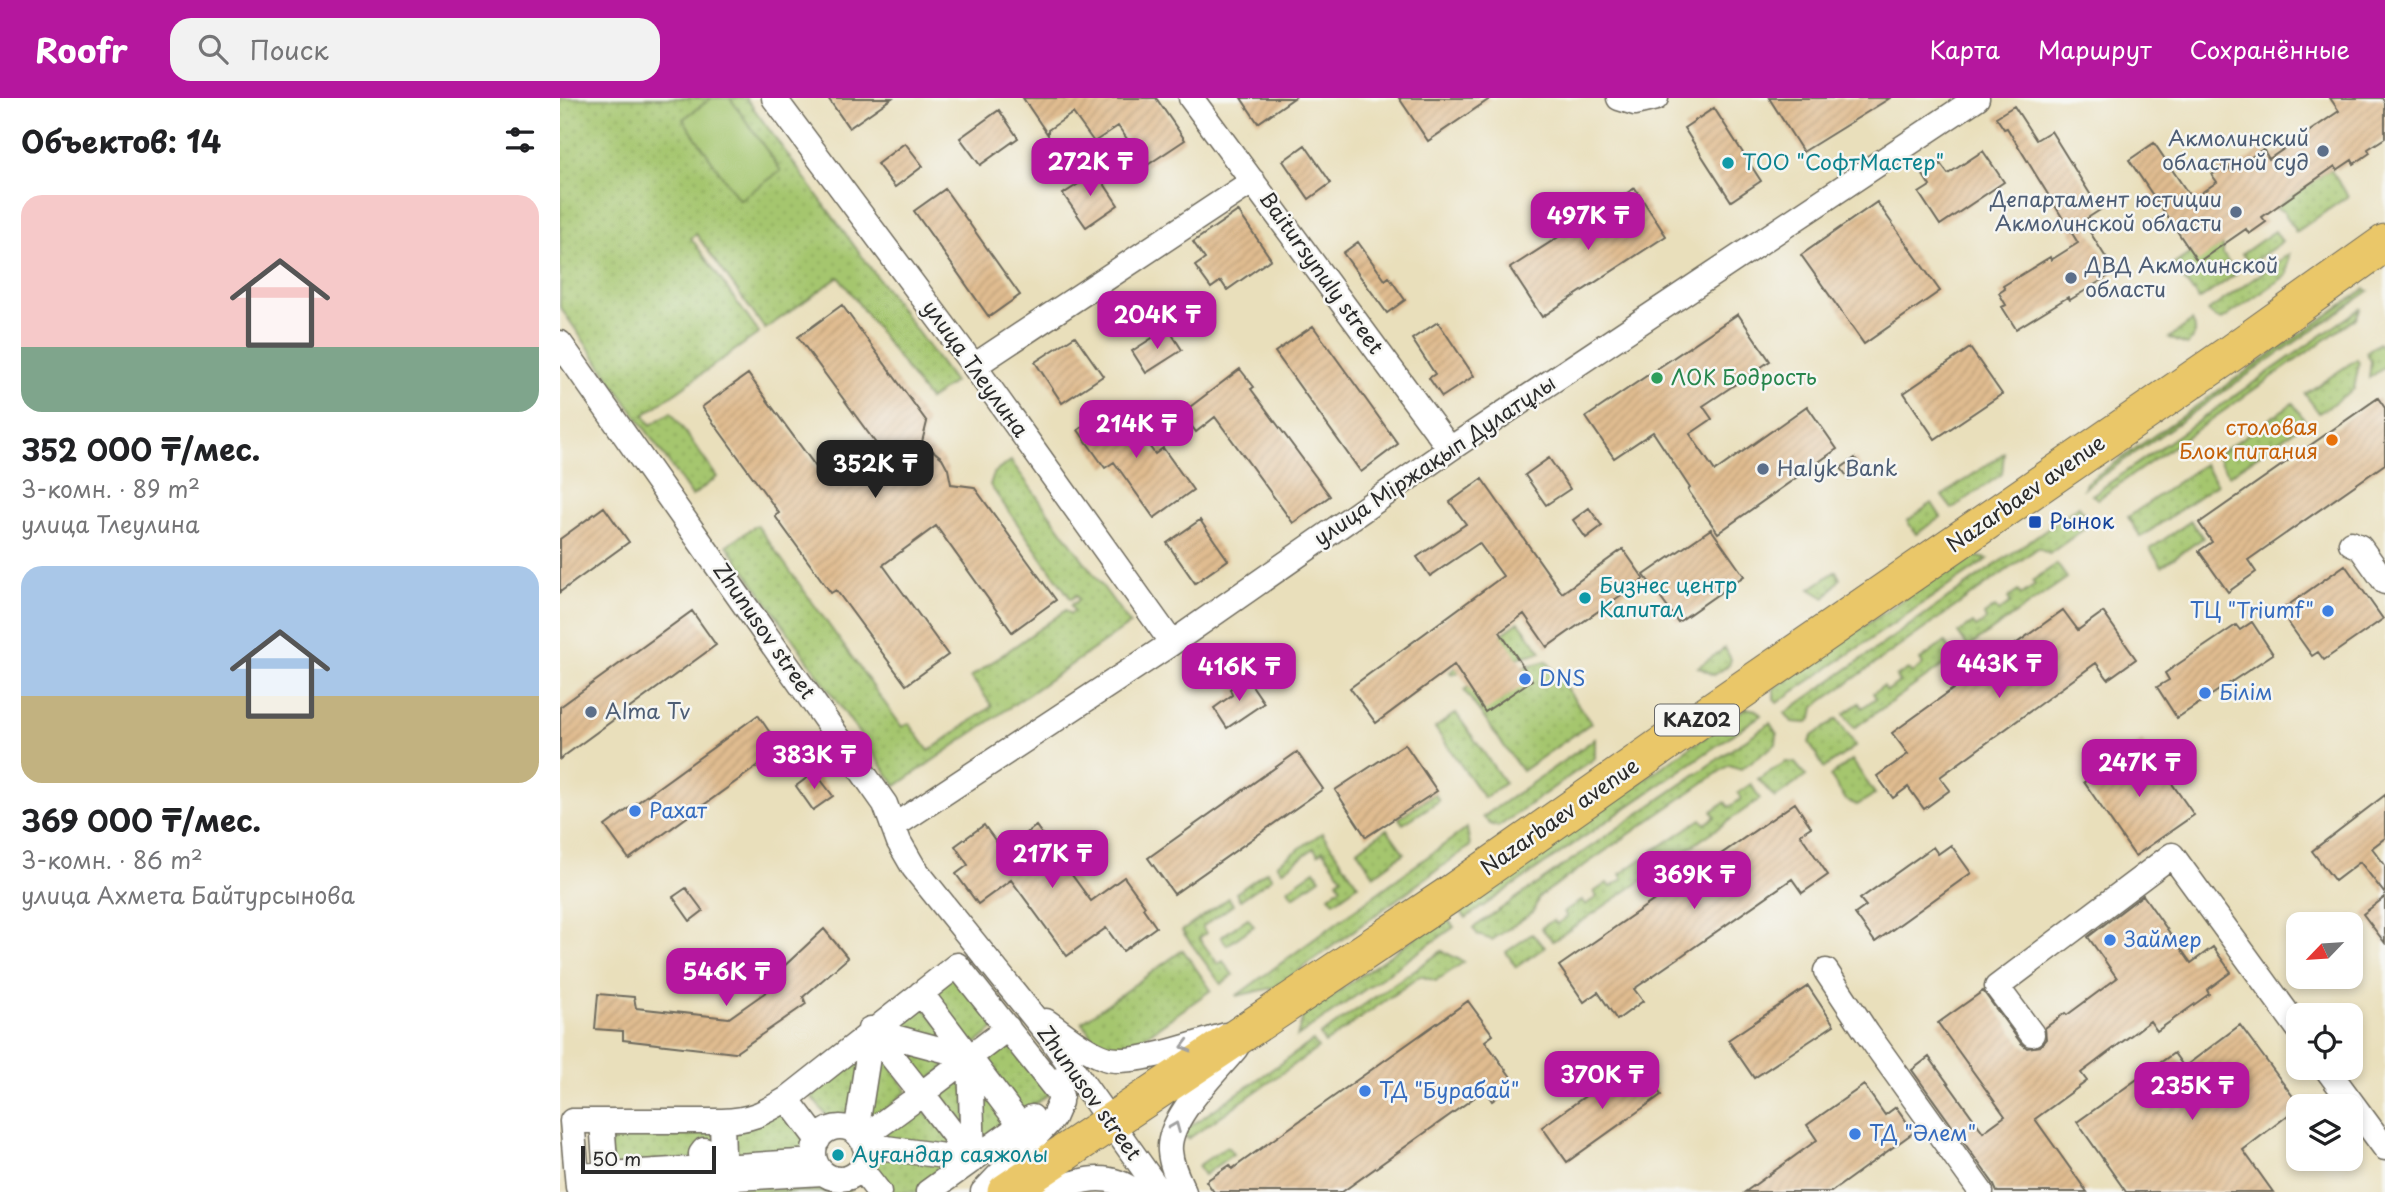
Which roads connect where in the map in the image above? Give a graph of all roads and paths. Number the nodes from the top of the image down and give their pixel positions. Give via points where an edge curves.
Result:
1 (774, 98) edge
2 (1191, 98) edge
3 (1619, 98) edge
4 (1656, 98) edge
5 (1978, 98) edge
6 (1253, 181) junction
7 (2385, 236) edge
8 (2376, 252) edge
9 (560, 343) edge
10 (974, 366) junction
11 (1450, 449) junction
12 (2351, 542) dead end
13 (2385, 582) edge
14 (1172, 643) junction
15 (894, 826) junction
16 (1826, 971) dead end
17 (921, 993) junction
18 (1028, 1009) junction
19 (2286, 1012) edge
20 (1009, 1028) junction
21 (870, 1029) junction
22 (1252, 1029) junction
23 (2032, 1034) dead end
24 (970, 1057) junction
25 (2335, 1080) edge
26 (793, 1094) junction
27 (922, 1094) junction
28 (1057, 1099) junction
29 (602, 1121) junction
30 (722, 1121) junction
31 (1111, 1122) junction
32 (1021, 1126) junction
33 (2385, 1148) edge
34 (972, 1160) junction
35 (776, 1164) edge
36 (637, 1180) edge
37 (577, 1185) edge
38 (879, 1192) edge
39 (928, 1192) edge
40 (983, 1192) edge
41 (1006, 1192) edge
42 (1049, 1192) edge
43 (1135, 1192) edge
44 (1160, 1192) edge
45 (1184, 1192) edge
46 (1981, 1192) edge

1 - 10 street, улица Тлеулина
2 - 6 street, Baitursynuly street
3 - 4 street via 1635,103
5 - 11 street, улица Міржақып Дулатұлы
6 - 10 street
6 - 11 street, Baitursynuly street
7 - 8 highway, Nazarbaev avenue
8 - 22 highway, Nazarbaev avenue / KАZ02
9 - 15 street, Zhunusov street via 886,804
10 - 14 street, улица Тлеулина
11 - 14 street, улица Міржақып Дулатұлы
12 - 13 street via 2360,547
14 - 15 street, улица Міржақып Дулатұлы
15 - 18 street, Zhunusov street via 914,868
16 - 46 street
17 - 20 street via 957,965
17 - 21 street
17 - 24 street
22 -> 18 street via 1117,1061 1098,1055
18 - 28 street via 1058,1076
18 - 31 street, Zhunusov street
19 - 23 street via 2172,855 1997,987
20 - 24 street
20 - 28 street
21 - 24 street
21 - 26 street
21 - 27 street
21 - 35 street
22 - 31 highway, Nazarbaev avenue / KАZ02
45 -> 22 street via 1170,1152 1174,1126
24 - 27 street
24 - 32 street
24 - 34 street
25 - 33 street
26 - 30 street via 760,1116
26 - 35 street
27 - 34 street
27 - 35 street
28 - 32 street
28 - 40 street via 1053,1118
29 - 30 street
29 - 36 street
29 - 37 street via 572,1121
30 - 35 street
31 - 41 highway, Nazarbaev avenue / KАZ02
31 - 44 street, Zhunusov street
32 - 34 street
34 - 35 street
34 - 39 street
35 - 36 street
35 - 38 street
36 - 37 street
42 - 43 street via 1100,1178

